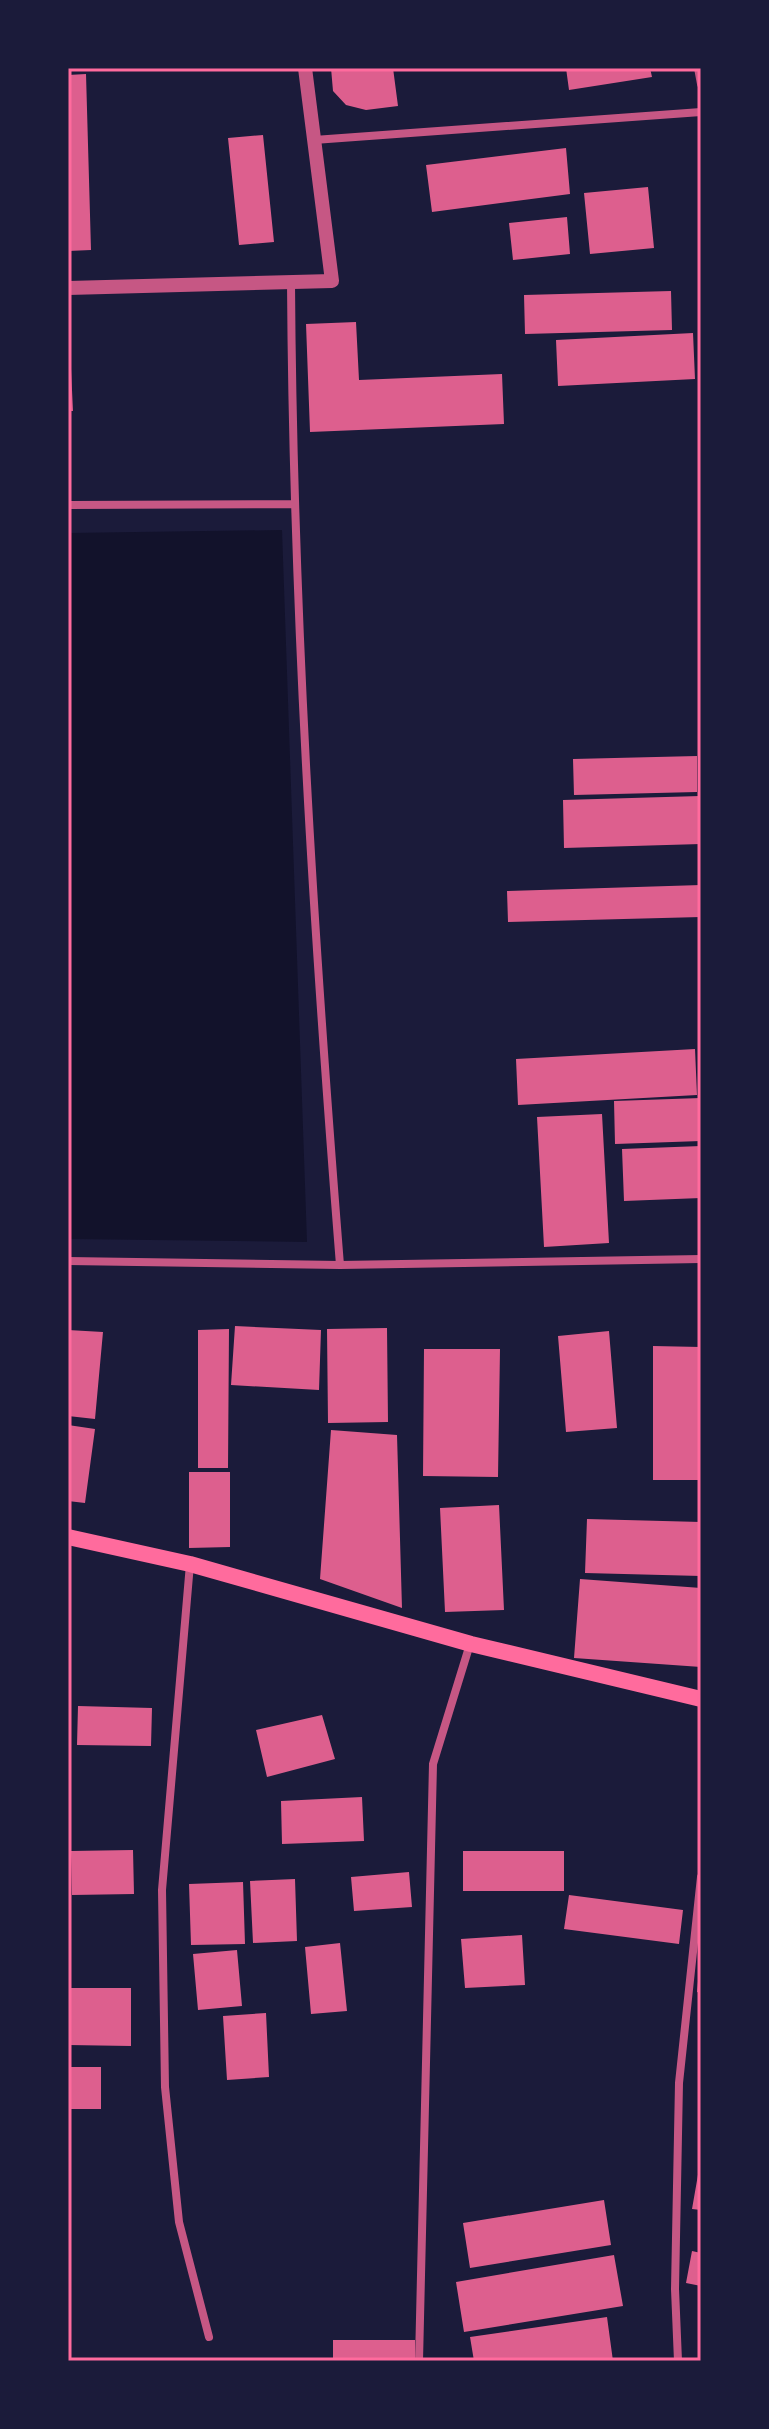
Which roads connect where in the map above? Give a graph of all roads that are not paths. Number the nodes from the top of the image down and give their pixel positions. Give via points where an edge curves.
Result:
1 (305, 68) edge
2 (698, 68) edge
3 (701, 84) edge
4 (701, 112) edge
5 (314, 140) junction
6 (291, 283) junction
7 (68, 288) edge
8 (295, 504) junction
9 (68, 505) edge
10 (701, 1259) edge
11 (68, 1261) edge
12 (340, 1265) junction
13 (68, 1537) edge
14 (190, 1564) junction
15 (471, 1644) junction
16 (701, 1699) edge
17 (701, 1877) edge
18 (209, 2337) dead end
19 (419, 2361) edge
20 (678, 2361) edge

1 - 5 street
2 - 3 street
4 - 5 street
5 - 6 street via 332,281
6 - 7 street
6 - 8 street
8 - 9 street
8 - 12 street via 320,1011
10 - 12 street
11 - 12 street
13 - 14 main road
14 - 15 main road
14 - 18 street via 162,1890 165,2087 179,2222
15 - 16 main road
15 - 19 street via 433,1764
17 - 20 street via 679,2083

